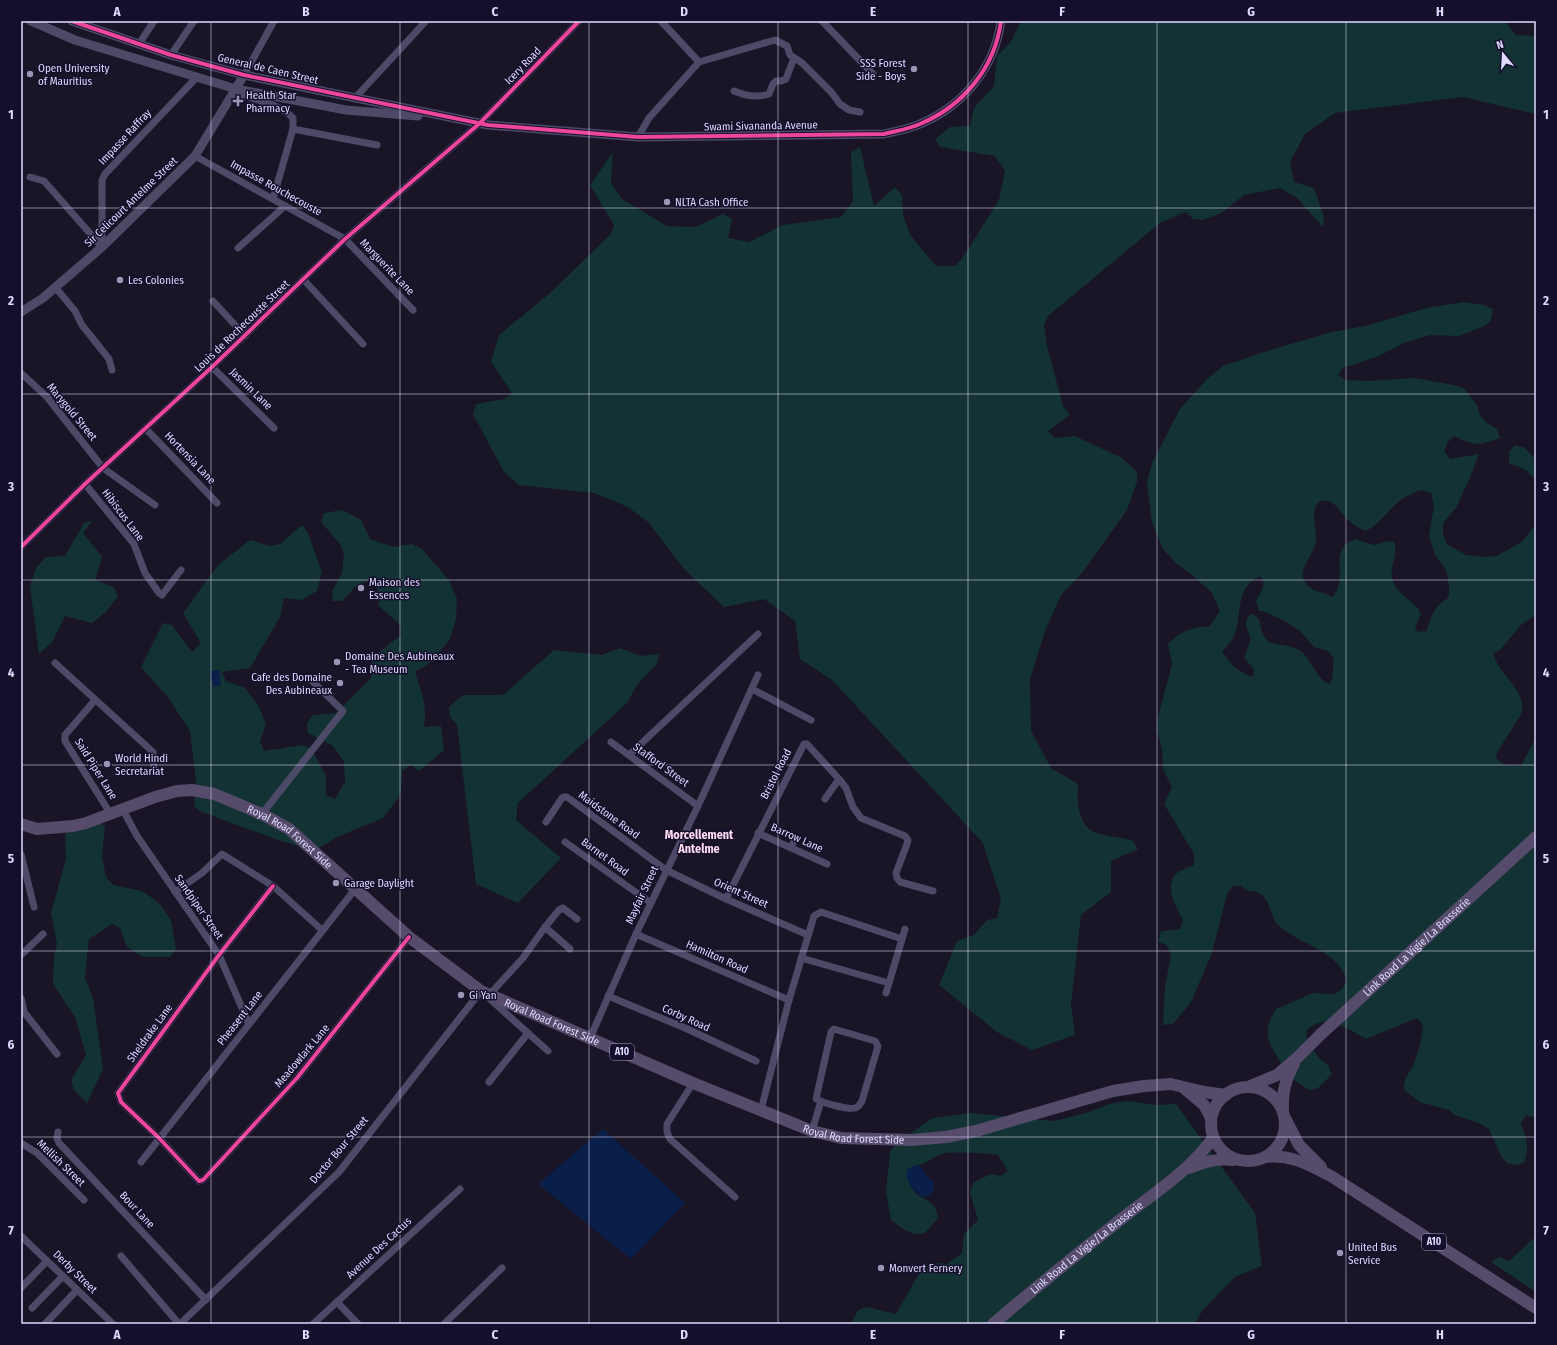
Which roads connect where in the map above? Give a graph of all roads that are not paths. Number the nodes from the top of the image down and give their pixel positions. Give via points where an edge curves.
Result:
1 (31, 21) edge
2 (72, 21) edge
3 (154, 21) edge
4 (194, 21) edge
5 (274, 21) edge
6 (426, 21) edge
7 (579, 21) edge
8 (661, 21) edge
9 (822, 21) edge
10 (1001, 21) edge
11 (139, 44) junction
12 (171, 55) junction
13 (794, 58) junction
14 (699, 62) junction
15 (873, 74) dead end
16 (244, 75) junction
17 (196, 78) junction
18 (235, 91) junction
19 (734, 91) dead end
20 (355, 98) junction
21 (860, 112) dead end
22 (463, 120) junction
23 (480, 123) junction
24 (293, 129) junction
25 (638, 137) junction
26 (377, 145) dead end
27 (196, 156) junction
28 (30, 177) dead end
29 (273, 199) junction
30 (285, 206) junction
31 (345, 239) junction
32 (102, 247) junction
33 (238, 248) dead end
34 (303, 279) junction
35 (56, 288) junction
36 (213, 301) dead end
37 (413, 310) dead end
38 (21, 312) edge
39 (244, 336) junction
40 (363, 344) dead end
41 (212, 367) junction
42 (112, 370) dead end
43 (21, 373) edge
44 (274, 428) dead end
45 (146, 429) junction
46 (103, 468) junction
47 (85, 484) junction
48 (217, 503) dead end
49 (155, 505) dead end
50 (21, 547) edge
51 (182, 570) dead end
52 (758, 634) dead end
53 (55, 663) dead end
54 (758, 675) dead end
55 (310, 679) dead end
56 (752, 689) junction
57 (95, 700) junction
58 (811, 720) dead end
59 (611, 742) dead end
60 (629, 755) junction
61 (154, 770) dead end
62 (839, 779) junction
63 (825, 799) dead end
64 (698, 806) junction
65 (122, 808) junction
66 (110, 813) junction
67 (262, 814) junction
68 (546, 822) dead end
69 (21, 824) edge
70 (758, 833) junction
71 (1536, 836) edge
72 (795, 839) dead end
73 (565, 842) dead end
74 (791, 847) junction
75 (21, 854) edge
76 (827, 864) dead end
77 (666, 870) junction
78 (273, 886) junction
79 (356, 888) junction
80 (933, 891) dead end
81 (175, 892) junction
82 (726, 899) junction
83 (650, 903) junction
84 (34, 907) dead end
85 (577, 919) dead end
86 (544, 927) junction
87 (905, 929) dead end
88 (322, 930) junction
89 (42, 934) dead end
90 (636, 934) junction
91 (808, 935) junction
92 (409, 937) junction
93 (902, 939) junction
94 (570, 949) dead end
95 (21, 955) edge
96 (219, 955) junction
97 (801, 958) junction
98 (889, 983) junction
99 (486, 992) junction
100 (886, 993) dead end
101 (608, 996) junction
102 (21, 998) edge
103 (789, 1000) junction
104 (249, 1024) junction
105 (528, 1033) junction
106 (590, 1038) junction
107 (548, 1051) dead end
108 (57, 1054) dead end
109 (1298, 1057) junction
110 (756, 1061) dead end
111 (489, 1082) dead end
112 (693, 1083) junction
113 (1182, 1087) junction
114 (1248, 1087) junction
115 (1226, 1094) junction
116 (821, 1101) junction
117 (762, 1110) junction
118 (1284, 1114) junction
119 (1211, 1118) junction
120 (812, 1131) junction
121 (58, 1132) dead end
122 (159, 1138) junction
123 (1213, 1138) junction
124 (21, 1144) edge
125 (1266, 1158) junction
126 (1236, 1160) junction
127 (141, 1162) dead end
128 (1181, 1172) junction
129 (1331, 1176) junction
130 (203, 1180) joint
131 (460, 1189) dead end
132 (734, 1197) dead end
133 (84, 1200) dead end
134 (21, 1236) edge
135 (121, 1256) dead end
136 (47, 1261) junction
137 (502, 1268) dead end
138 (63, 1276) junction
139 (21, 1288) edge
140 (77, 1290) junction
141 (206, 1300) junction
142 (337, 1302) junction
143 (32, 1308) dead end
144 (1536, 1308) edge
145 (45, 1324) edge
146 (113, 1324) edge
147 (179, 1324) edge
148 (313, 1324) edge
149 (358, 1324) edge
150 (444, 1324) edge
151 (993, 1324) edge

1 - 17 street via 75,40
2 - 11 street, General de Caen Street
3 - 11 street
4 - 12 street
5 - 16 street
6 - 20 street
7 - 23 street, Icery Road
8 - 14 street
9 - 15 street
10 - 25 street, Swami Sivananda Avenue via 991,59 980,78 963,97 939,115 919,125 884,134
11 - 12 street, General de Caen Street
12 - 16 street, General de Caen Street
13 - 14 street via 787,46 775,40
13 - 19 street via 786,79 776,81 769,94 760,97
13 - 21 street via 832,93 840,104 849,110
14 - 25 street via 648,118
16 - 18 street, Sir Celicourt Antelme Street
16 - 20 street, General de Caen Street
17 - 18 street
17 - 32 street, Impasse Raffray via 105,174 102,180
18 - 22 street via 346,110
18 - 24 street via 287,112 293,118
18 - 27 street, Sir Celicourt Antelme Street
20 - 22 street, General de Caen Street
22 - 23 street, Swami Sivananda Avenue
23 - 25 street, Swami Sivananda Avenue
23 - 31 street, Louis de Rochecouste Street
24 - 26 street
24 - 29 street
27 - 29 street, Impasse Rouchecouste
27 - 32 street, Sir Celicourt Antelme Street
28 - 32 street via 44,181
29 - 30 street, Impasse Rouchecouste
30 - 31 street, Impasse Rouchecouste
30 - 33 street
31 - 34 street, Louis de Rochecouste Street
31 - 37 street, Marguerite Lane
32 - 35 street, Sir Celicourt Antelme Street
34 - 39 street, Louis de Rochecouste Street
34 - 40 street
35 - 38 street, Sir Celicourt Antelme Street
35 - 42 street via 109,359
36 - 39 street
39 - 41 street, Louis de Rochecouste Street
41 - 44 street, Jasmin Lane
41 - 45 street, Louis de Rochecouste Street
43 - 46 street, Marygold Street via 47,397
45 - 46 street, Louis de Rochecouste Street
45 - 48 street, Hortensia Lane
46 - 47 street, Louis de Rochecouste Street
46 - 49 street, Marygold Street
47 - 50 street, Louis de Rochecouste Street
47 - 51 street, Hibiscus Lane via 134,544 145,573 159,593 162,595
52 - 60 street
53 - 57 street
54 - 56 street, Mayfair Street
55 - 67 street via 343,711
56 - 58 street
56 - 64 street, Mayfair Street
57 - 61 street via 153,752
57 - 66 street, Said Piper Lane via 65,735 65,740
59 - 60 street, Stafford Street
60 - 64 street, Stafford Street
62 - 63 street
62 - 70 street, Bristol Road via 807,744 804,744
62 - 80 street, Bristol Road via 861,818 905,836 908,840 896,873 900,882
64 - 77 street, Mayfair Street
65 - 66 main road, Royal Road Forest Side / A10
65 - 67 main road, Royal Road Forest Side / A10 via 170,793 192,790 214,794
65 - 81 street, Sandpiper Street via 137,836
66 - 69 main road, Royal Road Forest Side / A10 via 73,826 37,830
67 - 79 main road, Royal Road Forest Side / A10 via 289,829
68 - 77 street, Maidstone Road via 562,798 567,797
70 - 74 street, Barrow Lane
70 - 82 street, Bristol Road
71 - 109 main road, Link Road La Vigie/La Brasserie
72 - 74 street
73 - 83 street, Barnet Road
74 - 76 street, Barrow Lane
75 - 84 street
77 - 82 street, Orient Street
77 - 83 street, Mayfair Street
78 - 81 street via 222,854 202,873
78 - 88 street
78 - 96 street, Sheldrake Lane
79 - 88 street, Pheasent Lane
79 - 92 main road, Royal Road Forest Side / A10
81 - 96 street, Sandpiper Street
82 - 91 street, Orient Street
83 - 90 street, Mayfair Street
85 - 86 street, Doctor Bour Street via 561,908
86 - 94 street
86 - 99 street, Doctor Bour Street via 523,958
87 - 93 street
88 - 104 street, Pheasent Lane
89 - 95 street
90 - 101 street, Mayfair Street
90 - 103 street, Hamilton Road
91 - 93 street via 814,916 821,912
91 - 97 street
92 - 99 main road, Royal Road Forest Side / A10
92 - 130 street, Meadowlark Lane via 297,1078
93 - 98 street
96 - 104 street, Sandpiper Street
96 - 122 street, Sheldrake Lane via 118,1093 121,1102
97 - 98 street
97 - 103 street
98 - 100 street
99 - 105 street
99 - 106 main road, Royal Road Forest Side / A10
99 - 141 street, Doctor Bour Street via 339,1172
101 - 106 street, Mayfair Street
101 - 110 street, Corby Road
102 - 108 street via 24,1012
103 - 117 street
104 - 122 street, Pheasent Lane
105 - 107 street
105 - 111 street
106 - 112 main road, Royal Road Forest Side / A10
109 - 114 main road via 1276,1075
109 - 118 main road via 1284,1086
112 - 117 main road, Royal Road Forest Side / A10
112 - 132 street via 668,1124 667,1132 670,1139
113 - 115 main road, Royal Road Forest Side
113 - 119 main road via 1204,1105
113 - 120 main road, Royal Road Forest Side / A10 via 1171,1084 1113,1091 976,1131 946,1137 912,1140 841,1138
114 - 115 main road
114 - 118 main road via 1265,1091 1275,1098
115 - 119 main road via 1214,1109
116 - 116 street via 816,1097 832,1030 876,1041 878,1046 859,1106 848,1108
116 - 120 street
117 - 120 main road, Royal Road Forest Side / A10
118 - 125 main road via 1286,1129 1281,1142
118 - 129 main road via 1299,1145
119 - 123 main road
121 - 141 street, Bour Lane via 59,1143
122 - 127 street, Pheasent Lane
122 - 130 street, Sheldrake Lane via 199,1181
123 - 126 main road via 1222,1152
123 - 128 main road
124 - 133 street, Mellish Street via 36,1152
125 - 126 main road via 1251,1162
125 - 129 main road via 1278,1156 1295,1159
126 - 128 main road via 1212,1160
128 - 151 main road, Link Road La Vigie/La Brasserie
129 - 144 main road, A10
131 - 142 street, Avenue Des Cactus
134 - 136 street, Derby Street
135 - 147 street
136 - 138 street, Derby Street
136 - 139 street
137 - 150 street
138 - 140 street, Derby Street
138 - 143 street
140 - 145 street
140 - 146 street, Derby Street
141 - 147 street, Doctor Bour Street
142 - 148 street, Avenue Des Cactus
142 - 149 street

